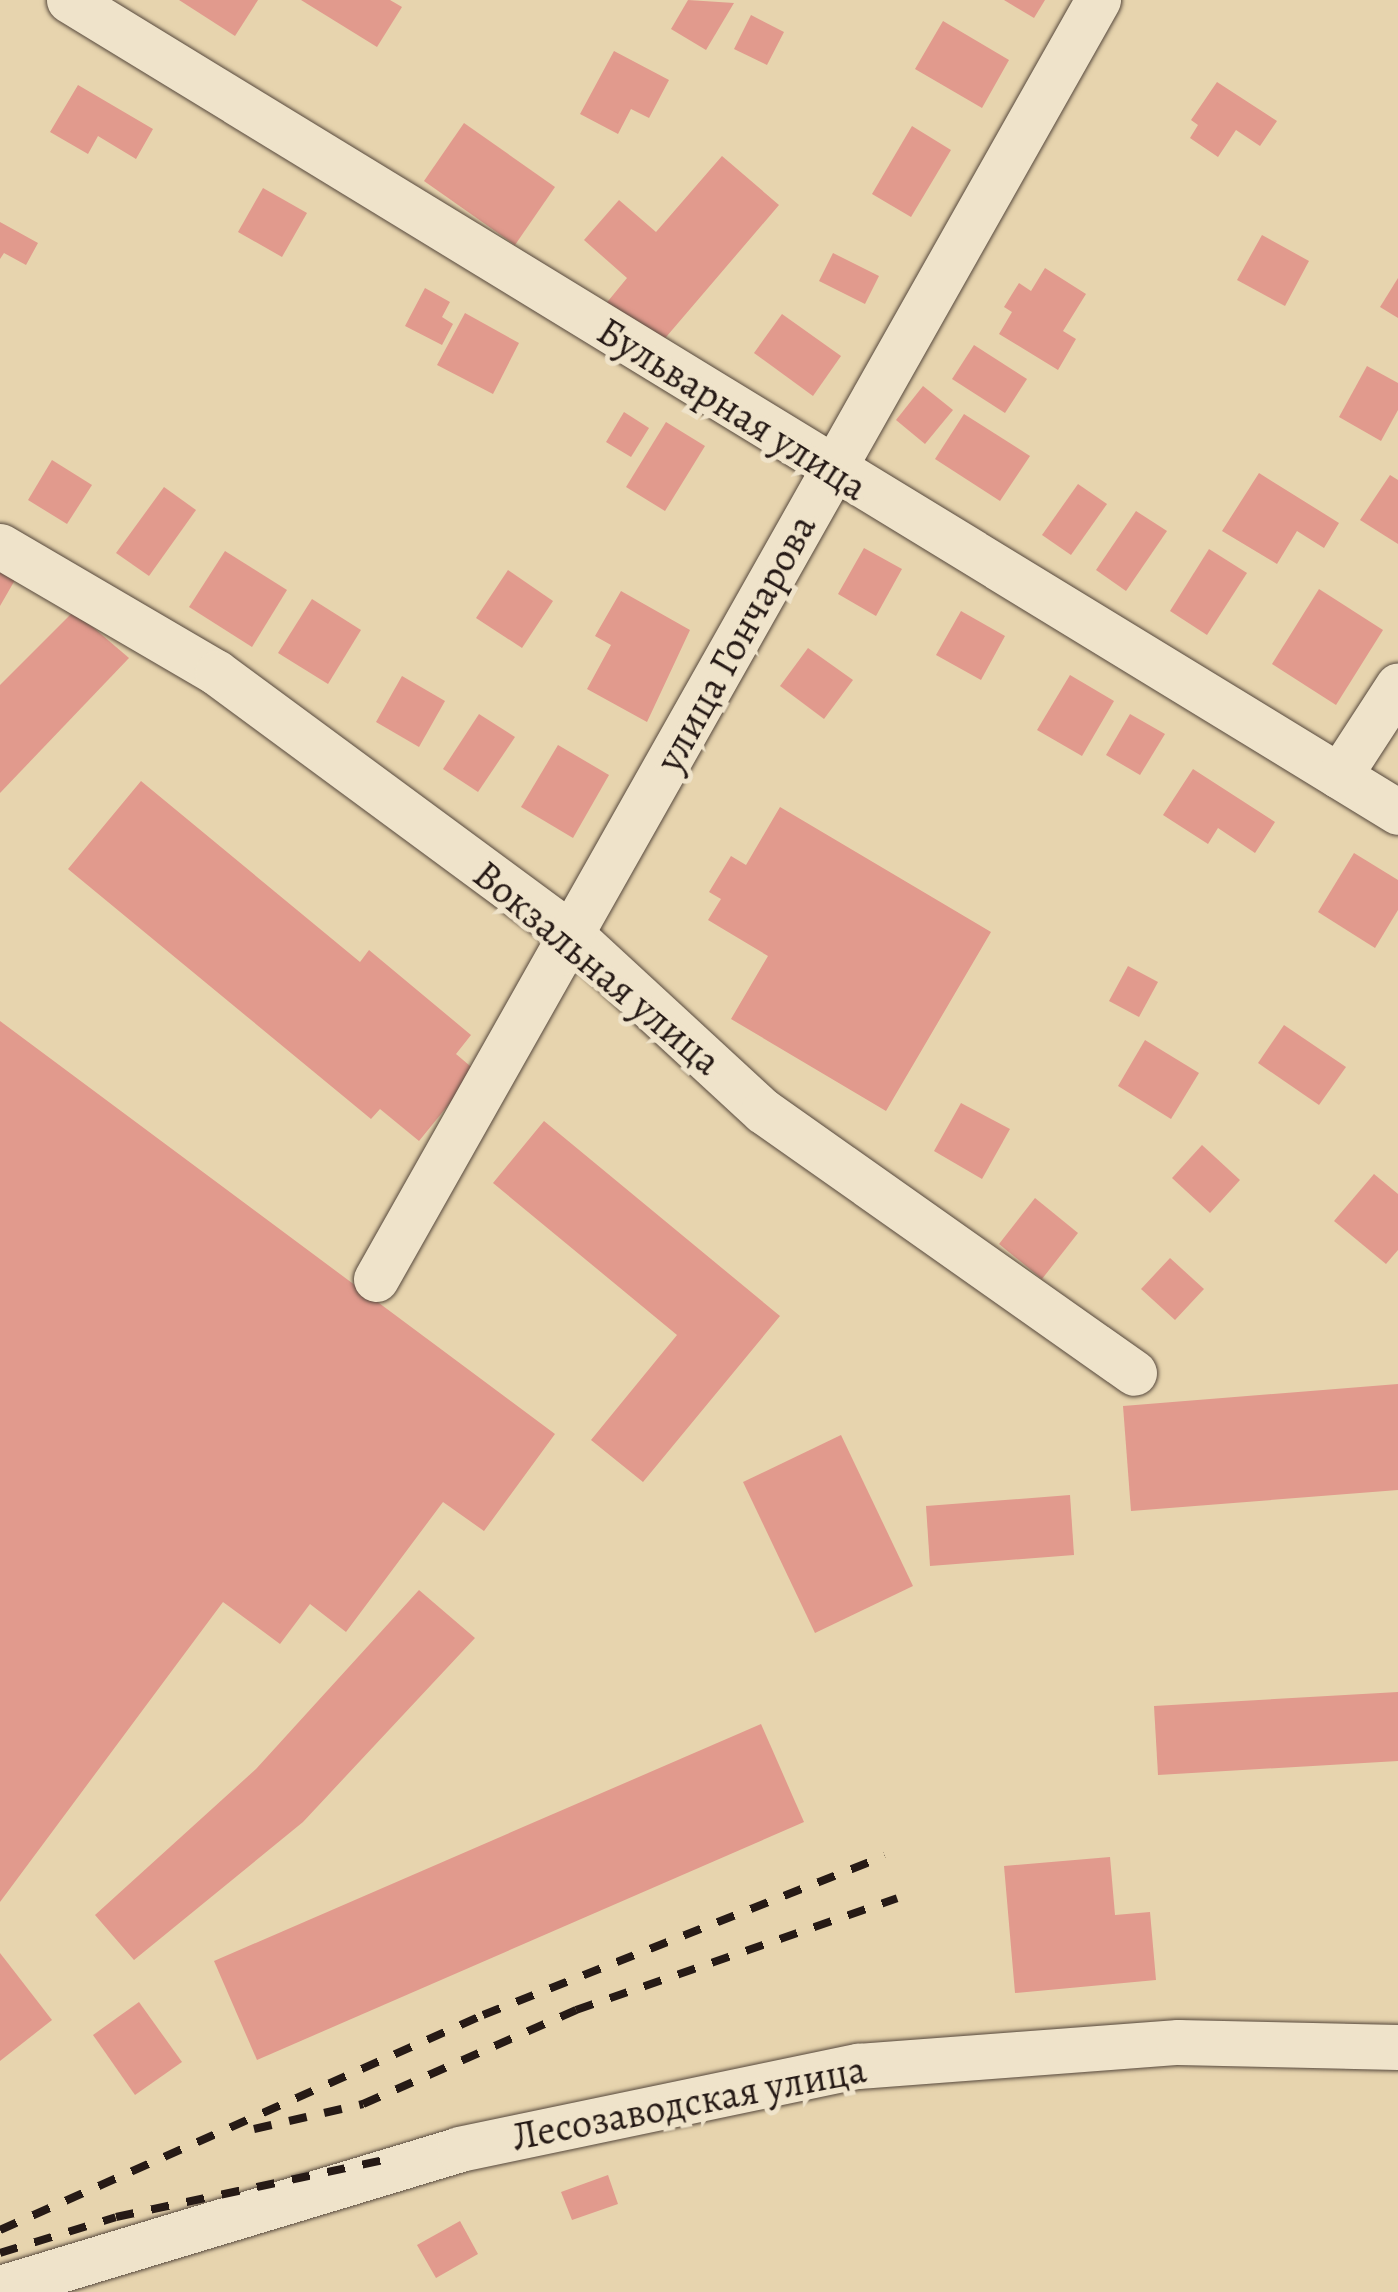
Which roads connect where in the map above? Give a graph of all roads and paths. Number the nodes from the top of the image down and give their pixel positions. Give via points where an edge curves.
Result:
1 (69, 0) edge
2 (1098, 0) edge
3 (833, 471) junction
4 (0, 546) edge
5 (1398, 685) edge
6 (1339, 776) junction
7 (1398, 812) edge
8 (572, 935) junction
9 (376, 1279) dead end
10 (1134, 1373) dead end
11 (1398, 2047) edge
12 (0, 2288) edge

1 - 3 street, Бульварная улица
2 - 3 street, улица Гончарова
3 - 6 street, Бульварная улица
3 - 8 street, улица Гончарова
4 - 8 street, Вокзальная улица via 217,673
5 - 6 street
6 - 7 street, Бульварная улица
8 - 9 street, улица Гончарова
8 - 10 street, Вокзальная улица via 763,1112
11 - 12 street, Лесозаводская улица via 1178,2042 858,2066 459,2149

